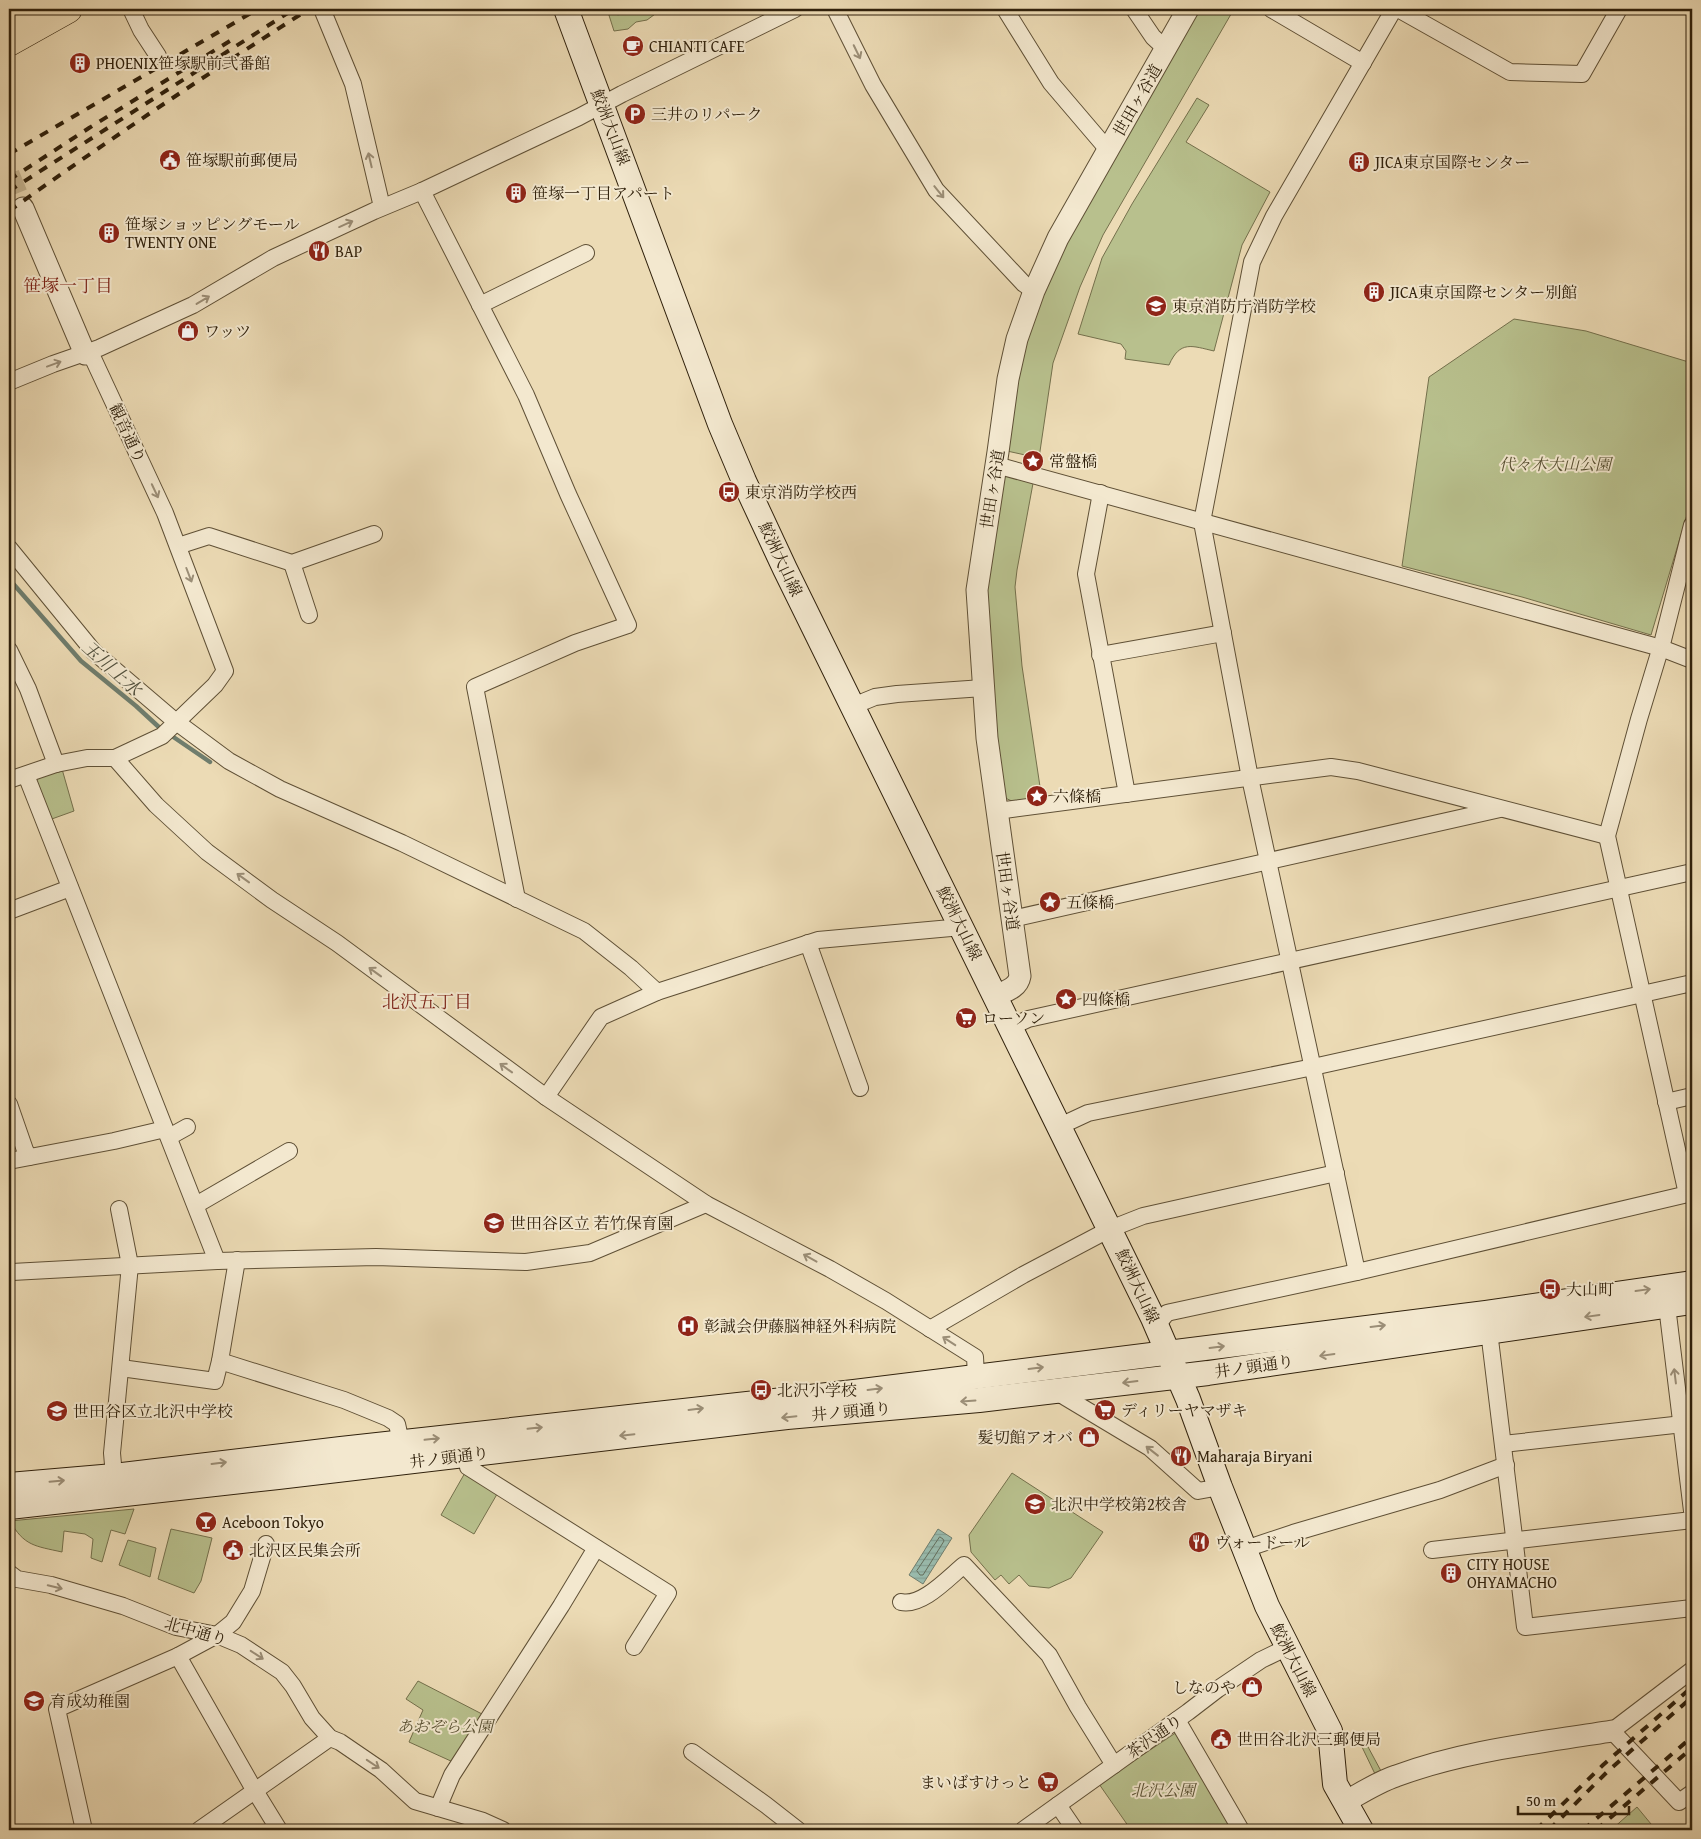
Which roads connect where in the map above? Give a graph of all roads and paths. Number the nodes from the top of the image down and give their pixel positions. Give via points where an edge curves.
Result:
1 (25, 9) edge
2 (48, 9) edge
3 (68, 9) edge
4 (131, 9) edge
5 (566, 9) edge
6 (795, 9) edge
7 (835, 9) edge
8 (1004, 9) edge
9 (1134, 9) edge
10 (1188, 9) edge
11 (1271, 9) edge
12 (1394, 9) edge
13 (1398, 9) edge
14 (1619, 9) edge
15 (324, 13) edge
16 (9, 18) edge
17 (9, 31) edge
18 (9, 42) edge
19 (1165, 48) junction
20 (158, 56) dead end
21 (1363, 63) junction
22 (602, 104) junction
23 (1109, 148) junction
24 (422, 191) junction
25 (382, 207) junction
26 (23, 208) tunnel mouth
27 (586, 253) dead end
28 (1034, 291) junction
29 (480, 306) junction
30 (88, 353) junction
31 (9, 382) edge
32 (996, 465) junction
33 (1101, 493) junction
34 (1202, 522) junction
35 (1692, 525) edge
36 (374, 534) dead end
37 (178, 546) junction
38 (9, 548) edge
39 (292, 563) junction
40 (309, 615) dead end
41 (1223, 633) junction
42 (1660, 648) junction
43 (9, 650) edge
44 (1100, 656) junction
45 (1692, 660) edge
46 (983, 688) junction
47 (853, 706) junction
48 (169, 728) junction
49 (115, 758) junction
50 (56, 764) junction
51 (26, 774) junction
52 (1250, 778) junction
53 (9, 780) edge
54 (1127, 794) junction
55 (1502, 808) junction
56 (996, 811) junction
57 (1607, 836) junction
58 (1268, 861) junction
59 (1692, 872) edge
60 (70, 888) junction
61 (1620, 888) junction
62 (517, 899) junction
63 (9, 911) edge
64 (1012, 919) junction
65 (962, 927) junction
66 (808, 944) junction
67 (1290, 962) junction
68 (1692, 983) edge
69 (657, 992) junction
70 (1643, 994) junction
71 (995, 996) junction
72 (1011, 1027) junction
73 (1313, 1067) junction
74 (860, 1088) dead end
75 (1692, 1096) edge
76 (546, 1097) junction
77 (1666, 1102) junction
78 (9, 1104) edge
79 (1060, 1126) junction
80 (187, 1127) dead end
81 (167, 1133) junction
82 (289, 1151) dead end
83 (29, 1157) junction
84 (9, 1161) edge
85 (1336, 1173) junction
86 (1690, 1194) edge
87 (706, 1204) junction
88 (196, 1205) junction
89 (119, 1210) dead end
90 (1110, 1228) junction
91 (237, 1260) junction
92 (216, 1261) junction
93 (130, 1265) junction
94 (12, 1272) dead end
95 (1357, 1272) junction
96 (1692, 1283) edge
97 (1692, 1302) edge
98 (1667, 1306) junction
99 (1488, 1322) junction
100 (1157, 1325) junction
101 (930, 1329) junction
102 (1168, 1352) junction
103 (220, 1361) junction
104 (120, 1368) junction
105 (1178, 1375) junction
106 (976, 1376) junction
107 (1055, 1391) junction
108 (1687, 1424) edge
109 (402, 1442) junction
110 (1503, 1444) junction
111 (466, 1455) junction
112 (1506, 1465) junction
113 (114, 1476) junction
114 (9, 1485) edge
115 (1220, 1487) junction
116 (9, 1507) edge
117 (1692, 1511) edge
118 (1692, 1520) edge
119 (1516, 1541) junction
120 (266, 1544) dead end
121 (596, 1548) junction
122 (1245, 1549) junction
123 (1432, 1550) dead end
124 (9, 1573) edge
125 (901, 1602) dead end
126 (1692, 1608) edge
127 (217, 1635) junction
128 (634, 1647) dead end
129 (1288, 1647) junction
130 (178, 1656) junction
131 (1692, 1670) edge
132 (1177, 1720) junction
133 (1612, 1732) junction
134 (330, 1738) junction
135 (692, 1752) dead end
136 (1114, 1765) junction
137 (255, 1791) junction
138 (1692, 1794) edge
139 (1344, 1802) junction
140 (1058, 1805) junction
141 (443, 1809) junction
142 (1238, 1829) edge
143 (84, 1830) edge
144 (199, 1830) edge
145 (279, 1830) edge
146 (503, 1830) edge
147 (798, 1830) edge
148 (1023, 1830) edge
149 (1075, 1830) edge
150 (1361, 1830) edge

1 - 16 highway
2 - 17 highway
3 - 18 highway
4 - 20 street
5 - 22 main road, 鮫洲大山線
6 - 22 street
7 -> 28 street via 873,85 936,190
8 - 23 street via 1051,83
9 - 19 street via 1153,37
10 - 19 street, 世田ヶ谷道
11 - 21 street
12 - 21 street
13 - 14 street via 1510,72 1582,74
25 -> 15 street via 353,84
19 - 23 street, 世田ヶ谷道
21 - 34 street via 1274,216 1252,262
22 - 24 street
22 - 47 main road, 鮫洲大山線 via 724,432 785,569
23 - 28 street, 世田ヶ谷道 via 1065,223
24 - 25 street
24 - 29 street
30 -> 25 street via 194,305 273,258
26 - 30 street
27 - 29 street
28 - 32 street, 世田ヶ谷道 via 1008,379
29 - 62 street via 526,395 628,625 575,643 475,686
31 -> 30 street
30 -> 37 street, 観音通り
32 - 33 street
32 - 46 street, 世田ヶ谷道 via 977,590
33 - 34 street
33 - 44 street via 1086,574
34 - 41 street
34 - 42 street
35 - 42 street
36 - 39 street
37 - 39 street via 209,536
37 -> 48 street, 観音通り via 225,671 215,685
38 - 48 street via 94,652
39 - 40 street
41 - 44 street
41 - 52 street
42 - 45 street
42 - 57 street
43 - 50 street via 28,689
44 - 54 street
46 - 47 street via 875,697
46 - 56 street, 世田ヶ谷道
47 - 65 main road, 鮫洲大山線
48 - 49 street
48 - 62 street via 280,789
49 - 50 street via 87,758
76 -> 49 street via 207,852 156,805
50 - 51 street
51 - 53 street
51 - 60 street
52 - 54 street
52 - 55 street via 1331,767 1358,770
52 - 58 street
54 - 56 street
55 - 57 street
55 - 58 street
56 - 64 street, 世田ヶ谷道
57 - 61 street
58 - 64 street
58 - 67 street
59 - 61 street
60 - 63 street
60 - 81 street
61 - 67 street
61 - 70 street
62 - 69 street via 584,931
64 - 71 street, 世田ヶ谷道 via 1020,979 1013,988
65 - 66 street via 869,934
65 - 71 main road, 鮫洲大山線
66 - 69 street
66 - 74 street
67 - 72 street via 1028,1019
67 - 73 street
68 - 70 street
69 - 76 street via 601,1017
70 - 73 street
70 - 77 street
71 - 72 main road, 鮫洲大山線
72 - 79 main road, 鮫洲大山線
73 - 79 street via 1088,1113
73 - 85 street
75 - 77 street
76 - 87 street
77 - 86 street
78 - 83 street
79 - 90 main road, 鮫洲大山線
80 - 81 street
81 - 83 street
81 - 88 street
82 - 88 street
83 - 84 street
85 - 90 street via 1143,1216
85 - 95 street
86 - 95 street
87 - 91 street via 590,1253 526,1262 376,1257
101 -> 87 street via 815,1261
88 - 92 street
89 - 93 street
90 - 100 main road, 鮫洲大山線
90 - 101 street
91 - 92 street
91 - 103 street
92 - 93 street
93 - 94 street
93 - 104 street
95 - 100 street via 1166,1313
99 -> 96 main road, 井ノ頭通り
97 - 98 main road, 井ノ頭通り
98 -> 99 main road, 井ノ頭通り
108 -> 98 street
102 -> 99 main road, 井ノ頭通り
99 -> 105 main road, 井ノ頭通り via 1208,1373
99 - 110 street
100 - 102 main road, 鮫洲大山線
106 -> 101 street via 975,1357
102 - 105 main road, 鮫洲大山線
106 -> 102 main road, 井ノ頭通り
103 - 104 street via 214,1381
103 - 109 street via 344,1400 388,1418 397,1424
104 - 113 street via 112,1453
105 -> 107 main road, 井ノ頭通り
105 - 115 main road, 鮫洲大山線
109 -> 106 main road, 井ノ頭通り
107 -> 111 main road, 井ノ頭通り via 787,1417
115 -> 107 street via 1198,1491 1150,1448
108 - 110 street
108 - 117 street
113 -> 109 main road, 井ノ頭通り
110 - 112 street
111 - 116 main road, 井ノ頭通り
111 - 121 street via 468,1467
112 - 119 street
112 - 122 street via 1440,1490
114 -> 113 main road, 井ノ頭通り
115 - 122 main road, 鮫洲大山線
118 - 119 street
119 - 123 street
119 - 126 street via 1525,1628
120 - 127 street via 252,1591 233,1622
121 - 128 street via 668,1594
121 - 141 street via 452,1776
122 - 129 main road, 鮫洲大山線 via 1267,1606
124 -> 127 street, 北中通り via 17,1579 51,1585 124,1606 176,1627
125 - 136 street via 907,1604 922,1599 964,1565 1049,1655
127 - 130 street
127 -> 134 street, 北中通り via 241,1645 282,1672 312,1718
129 - 132 street, 茶沢通り via 1261,1660
129 - 139 main road, 鮫洲大山線 via 1330,1731 1333,1774
130 - 137 street
130 - 143 street via 58,1709
131 - 133 street
132 - 136 street, 茶沢通り
132 - 142 street
133 - 138 street via 1678,1802
133 - 139 street via 1515,1745 1456,1758 1395,1776
134 - 137 street
134 -> 141 street, 北中通り via 381,1770 416,1801
135 - 147 street
136 - 140 street, 茶沢通り
137 - 144 street
137 - 145 street
139 - 150 main road, 鮫洲大山線
140 - 148 street, 茶沢通り
140 - 149 street
141 - 146 street, 北中通り

